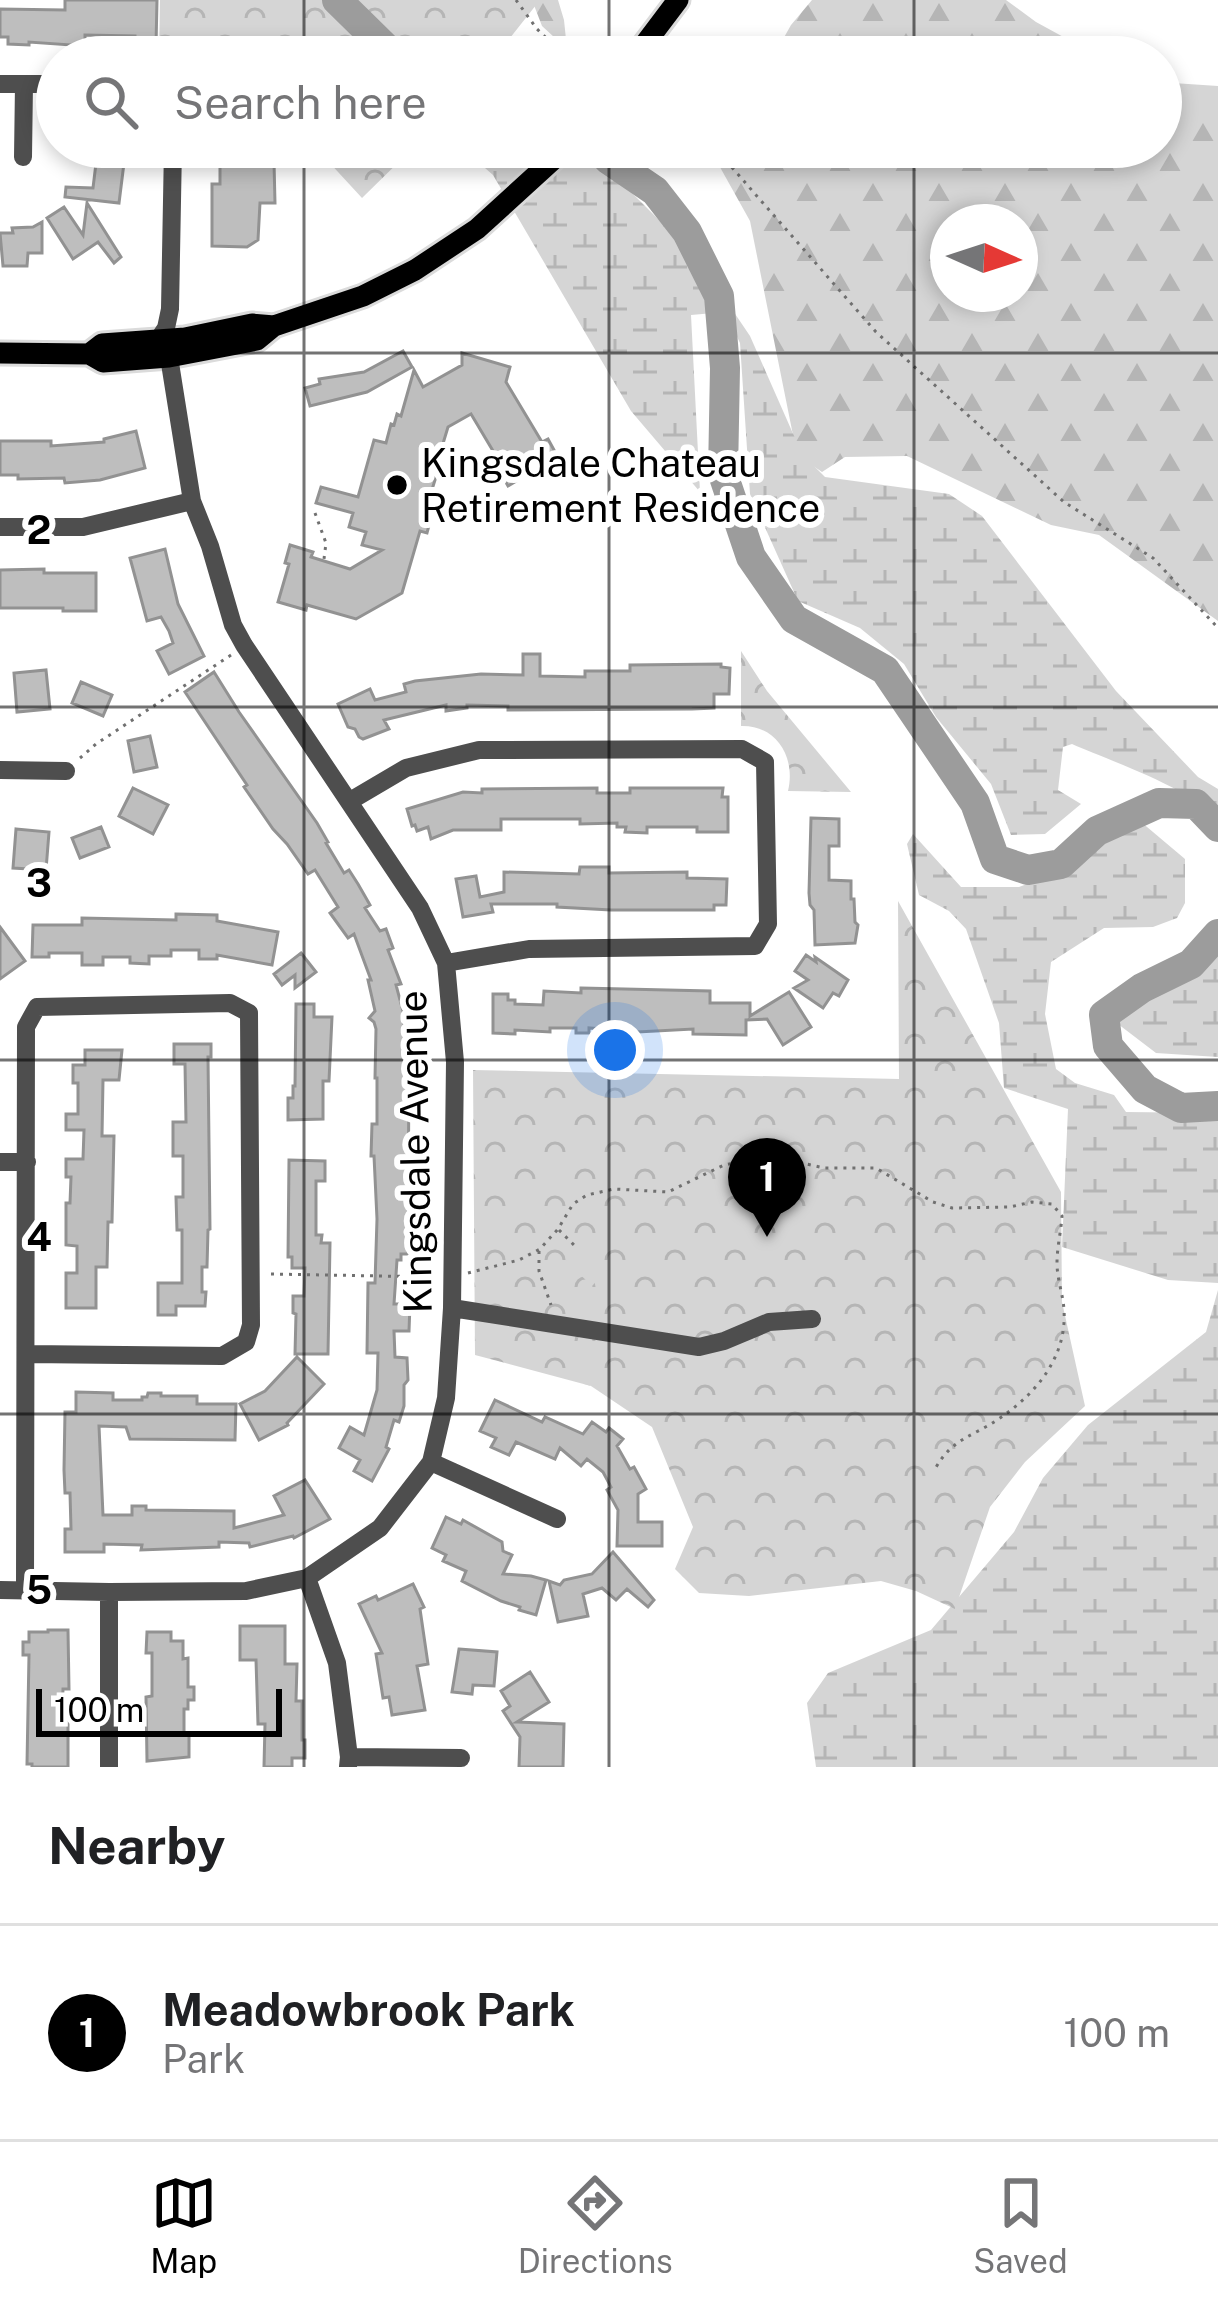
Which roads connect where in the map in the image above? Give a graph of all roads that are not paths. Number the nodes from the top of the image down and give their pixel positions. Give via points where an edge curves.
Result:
1 (678, 0) edge
2 (651, 36) edge
3 (0, 84) edge
4 (24, 84) junction
5 (36, 84) edge
6 (23, 157) dead end
7 (173, 168) edge
8 (544, 168) edge
9 (163, 348) junction
10 (0, 353) edge
11 (192, 501) junction
12 (0, 527) edge
13 (0, 770) edge
14 (66, 771) road end
15 (350, 801) junction
16 (446, 963) junction
17 (0, 1162) edge
18 (27, 1162) junction
19 (452, 1308) junction
20 (812, 1319) dead end
21 (26, 1354) junction
22 (430, 1462) junction
23 (556, 1519) dead end
24 (308, 1578) junction
25 (0, 1590) edge
26 (25, 1590) junction
27 (109, 1592) junction
28 (461, 1758) dead end
29 (348, 1762) edge
30 (110, 1767) edge

1 - 2 main road
3 - 4 street
4 - 5 street
4 - 6 street
7 - 9 street
8 - 9 main road via 477,229 363,296 274,326 256,340
9 - 10 main road via 103,362 89,354
9 - 11 street, Kingsdale Avenue
11 - 12 street via 83,527
11 - 15 street, Kingsdale Avenue via 233,625
13 - 14 street
15 - 16 street, Kingsdale Avenue
15 - 16 street via 406,768 479,750 742,748 765,762 768,924 755,946 529,949
16 - 19 street, Kingsdale Avenue via 454,1062
17 - 18 street
18 - 21 street
18 - 21 street via 26,1028 37,1007 230,1003 249,1013 246,1342 222,1355
19 - 20 street via 699,1347 769,1322
19 - 22 street, Kingsdale Avenue via 446,1398
21 - 26 street
22 - 23 street
22 - 24 street, Kingsdale Avenue via 380,1528
24 - 27 street, Kingsdale Avenue via 246,1591
24 - 29 street via 337,1663
25 - 26 street, Kingsdale Avenue
26 - 27 street, Kingsdale Avenue
27 - 30 street
28 - 29 street

